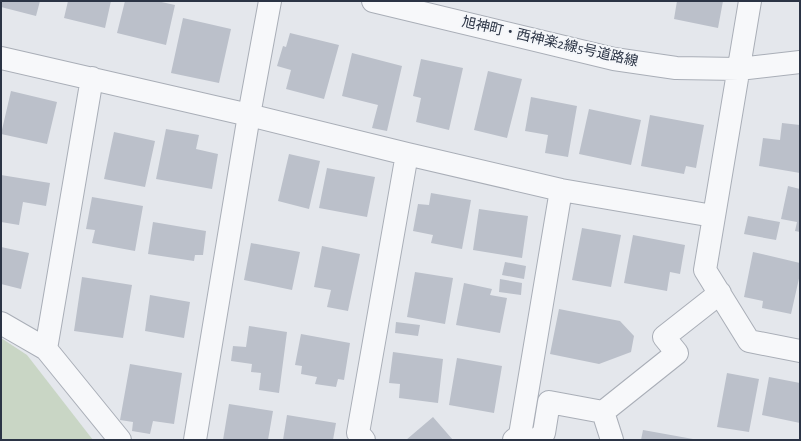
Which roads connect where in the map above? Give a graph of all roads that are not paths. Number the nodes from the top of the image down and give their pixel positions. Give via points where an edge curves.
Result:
1 (270, 1) edge
2 (373, 1) edge
3 (750, 1) edge
4 (1, 58) edge
5 (800, 62) edge
6 (739, 69) junction
7 (92, 78) junction
8 (249, 114) junction
9 (408, 154) junction
10 (561, 190) junction
11 (713, 216) junction
12 (720, 293) junction
13 (1, 323) edge
14 (46, 349) junction
15 (800, 351) edge
16 (603, 412) junction
17 (120, 440) edge
18 (195, 440) edge
19 (364, 440) edge
20 (514, 440) edge
21 (536, 440) edge
22 (612, 440) edge

1 - 8 street
2 - 6 street, 旭神町・西神楽2線5号道路線 via 614,59 676,68
3 - 6 street
4 - 7 street
5 - 6 street, 旭神町・西神楽2線5号道路線
6 - 11 street
7 - 8 street
7 - 14 street
8 - 9 street
8 - 18 street
9 - 10 street
9 - 19 street via 358,432
10 - 11 street
10 - 20 street via 520,435
11 - 12 street via 705,270
12 - 15 street via 749,340
12 - 16 street via 664,337 677,353
13 - 14 street
14 - 17 street
16 - 21 street via 549,402 544,433
16 - 22 street

